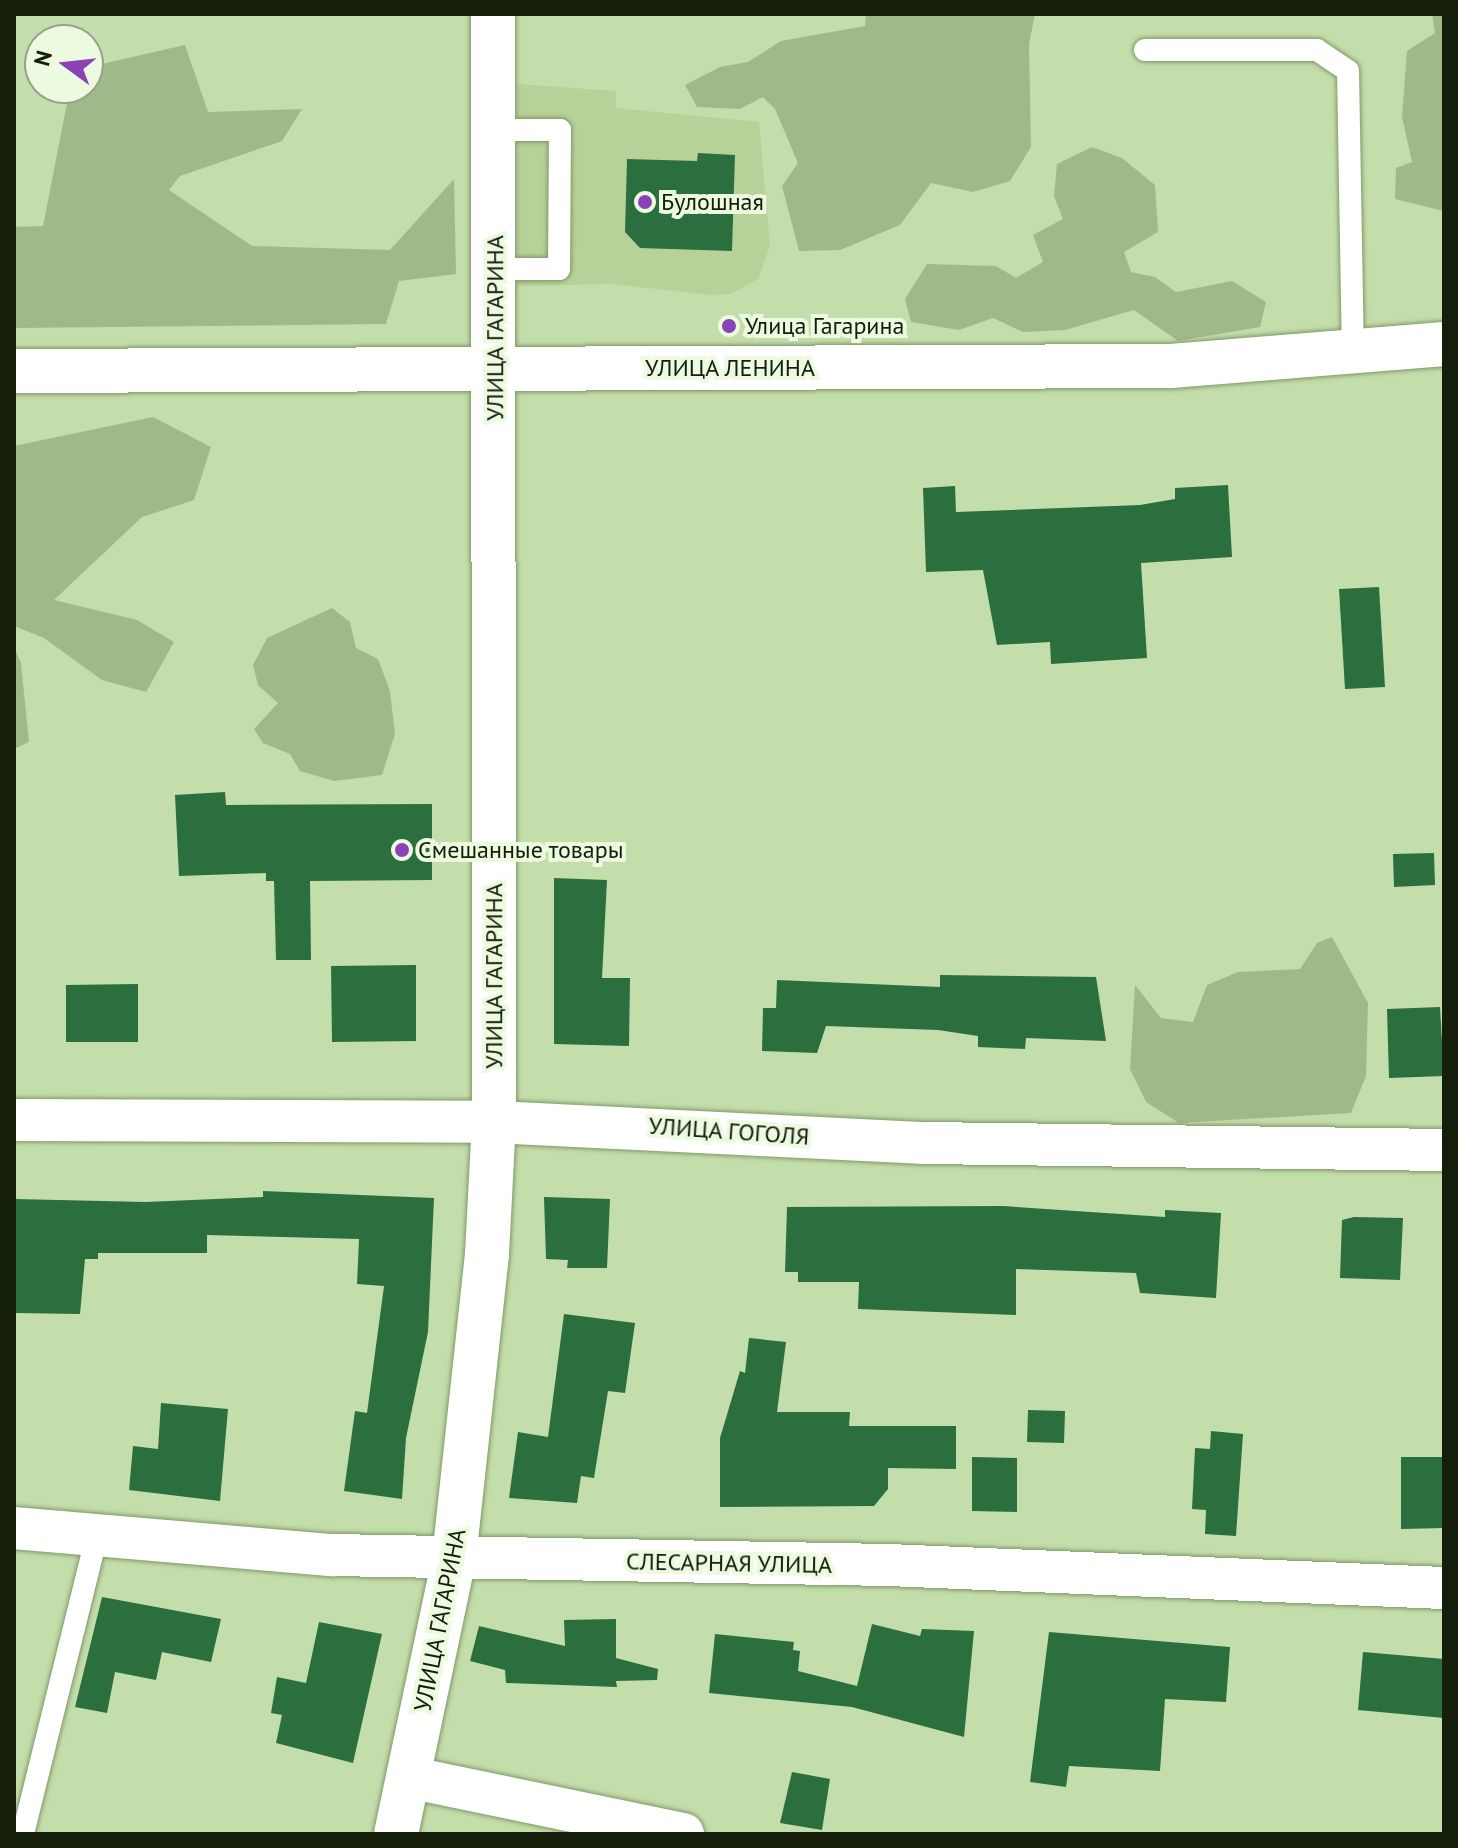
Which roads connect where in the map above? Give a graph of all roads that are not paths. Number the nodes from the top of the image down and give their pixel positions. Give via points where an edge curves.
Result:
1 (493, 14) edge
2 (1145, 50) dead end
3 (494, 130) junction
4 (495, 269) junction
5 (1444, 344) edge
6 (1353, 353) junction
7 (496, 368) junction
8 (14, 371) edge
9 (14, 1120) edge
10 (494, 1122) junction
11 (1444, 1150) edge
12 (14, 1528) edge
13 (97, 1535) junction
14 (454, 1558) junction
15 (1444, 1588) edge
16 (408, 1777) junction
17 (23, 1834) edge
18 (396, 1834) edge
19 (683, 1834) edge

1 - 3 main road, УЛИЦА ГАГАРИНА
2 - 6 lane via 1317,50 1348,71
3 - 4 main road, УЛИЦА ГАГАРИНА
3 - 4 lane via 560,130 559,269
4 - 7 main road, УЛИЦА ГАГАРИНА
5 - 6 main road, УЛИЦА ЛЕНИНА
6 - 7 main road, УЛИЦА ЛЕНИНА via 1171,366
7 - 8 main road, УЛИЦА ЛЕНИНА
7 - 10 main road, УЛИЦА ГАГАРИНА
9 - 10 street, УЛИЦА ГОГОЛЯ
10 - 11 street, УЛИЦА ГОГОЛЯ via 925,1143
10 - 14 main road, УЛИЦА ГАГАРИНА via 475,1403
12 - 13 street, СЛЕСАРНАЯ УЛИЦА
13 - 14 street, СЛЕСАРНАЯ УЛИЦА via 301,1554
13 - 17 lane
14 - 15 street, СЛЕСАРНАЯ УЛИЦА via 888,1565
14 - 16 main road, УЛИЦА ГАГАРИНА
16 - 18 main road, УЛИЦА ГАГАРИНА
16 - 19 street

